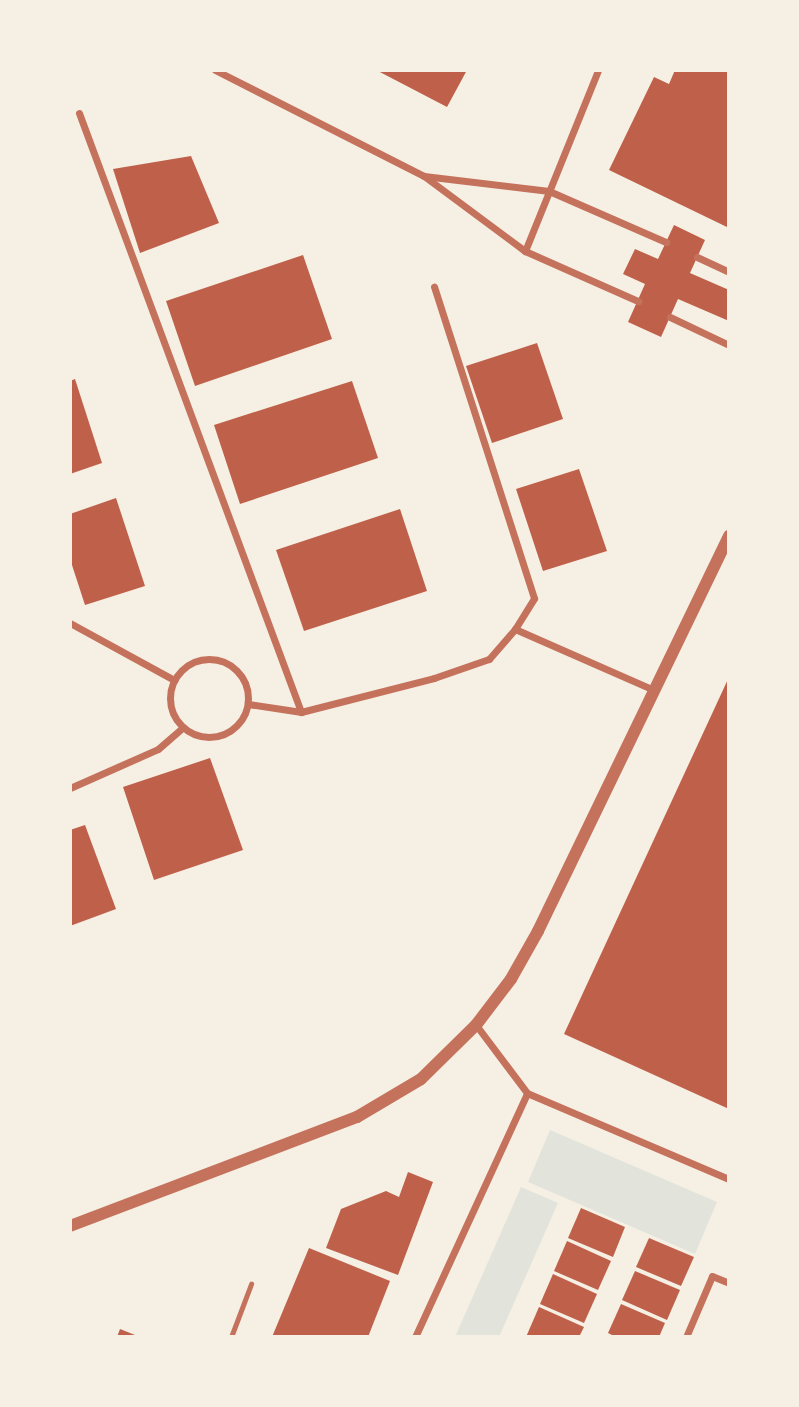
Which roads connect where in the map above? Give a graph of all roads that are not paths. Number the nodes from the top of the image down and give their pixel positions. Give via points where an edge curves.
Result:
1 (215, 70) edge
2 (598, 70) edge
3 (79, 113) dead end
4 (424, 176) junction
5 (550, 191) junction
6 (666, 242) dead end
7 (525, 251) junction
8 (697, 257) dead end
9 (729, 272) edge
10 (434, 287) dead end
11 (638, 301) dead end
12 (670, 317) dead end
13 (729, 345) edge
14 (729, 536) edge
15 (70, 623) edge
16 (515, 629) junction
17 (174, 680) junction
18 (654, 690) junction
19 (248, 704) junction
20 (301, 712) junction
21 (183, 727) junction
22 (70, 788) edge
23 (476, 1025) junction
24 (527, 1093) junction
25 (729, 1178) edge
26 (70, 1226) edge
27 (729, 1283) edge
28 (251, 1284) dead end
29 (231, 1337) edge
30 (415, 1337) edge
31 (686, 1337) edge

1 - 4 street
2 - 5 street
3 - 20 street
4 - 5 street
4 - 7 street
5 - 6 street
5 - 7 street
7 - 11 street
8 - 9 street
10 - 16 street via 534,598
12 - 13 street
14 - 18 street
15 - 17 street
16 - 18 street
16 - 20 street via 489,659
17 - 19 street via 186,666 203,659 222,660 237,670 247,686
17 - 21 street via 172,713
18 - 23 street via 538,931
19 - 20 street
19 - 21 street via 241,720 214,737
21 - 22 street via 158,749
23 - 24 street
23 - 26 street via 421,1079 357,1117
24 - 25 street
24 - 30 street
27 - 31 street via 712,1276
28 - 29 lane

